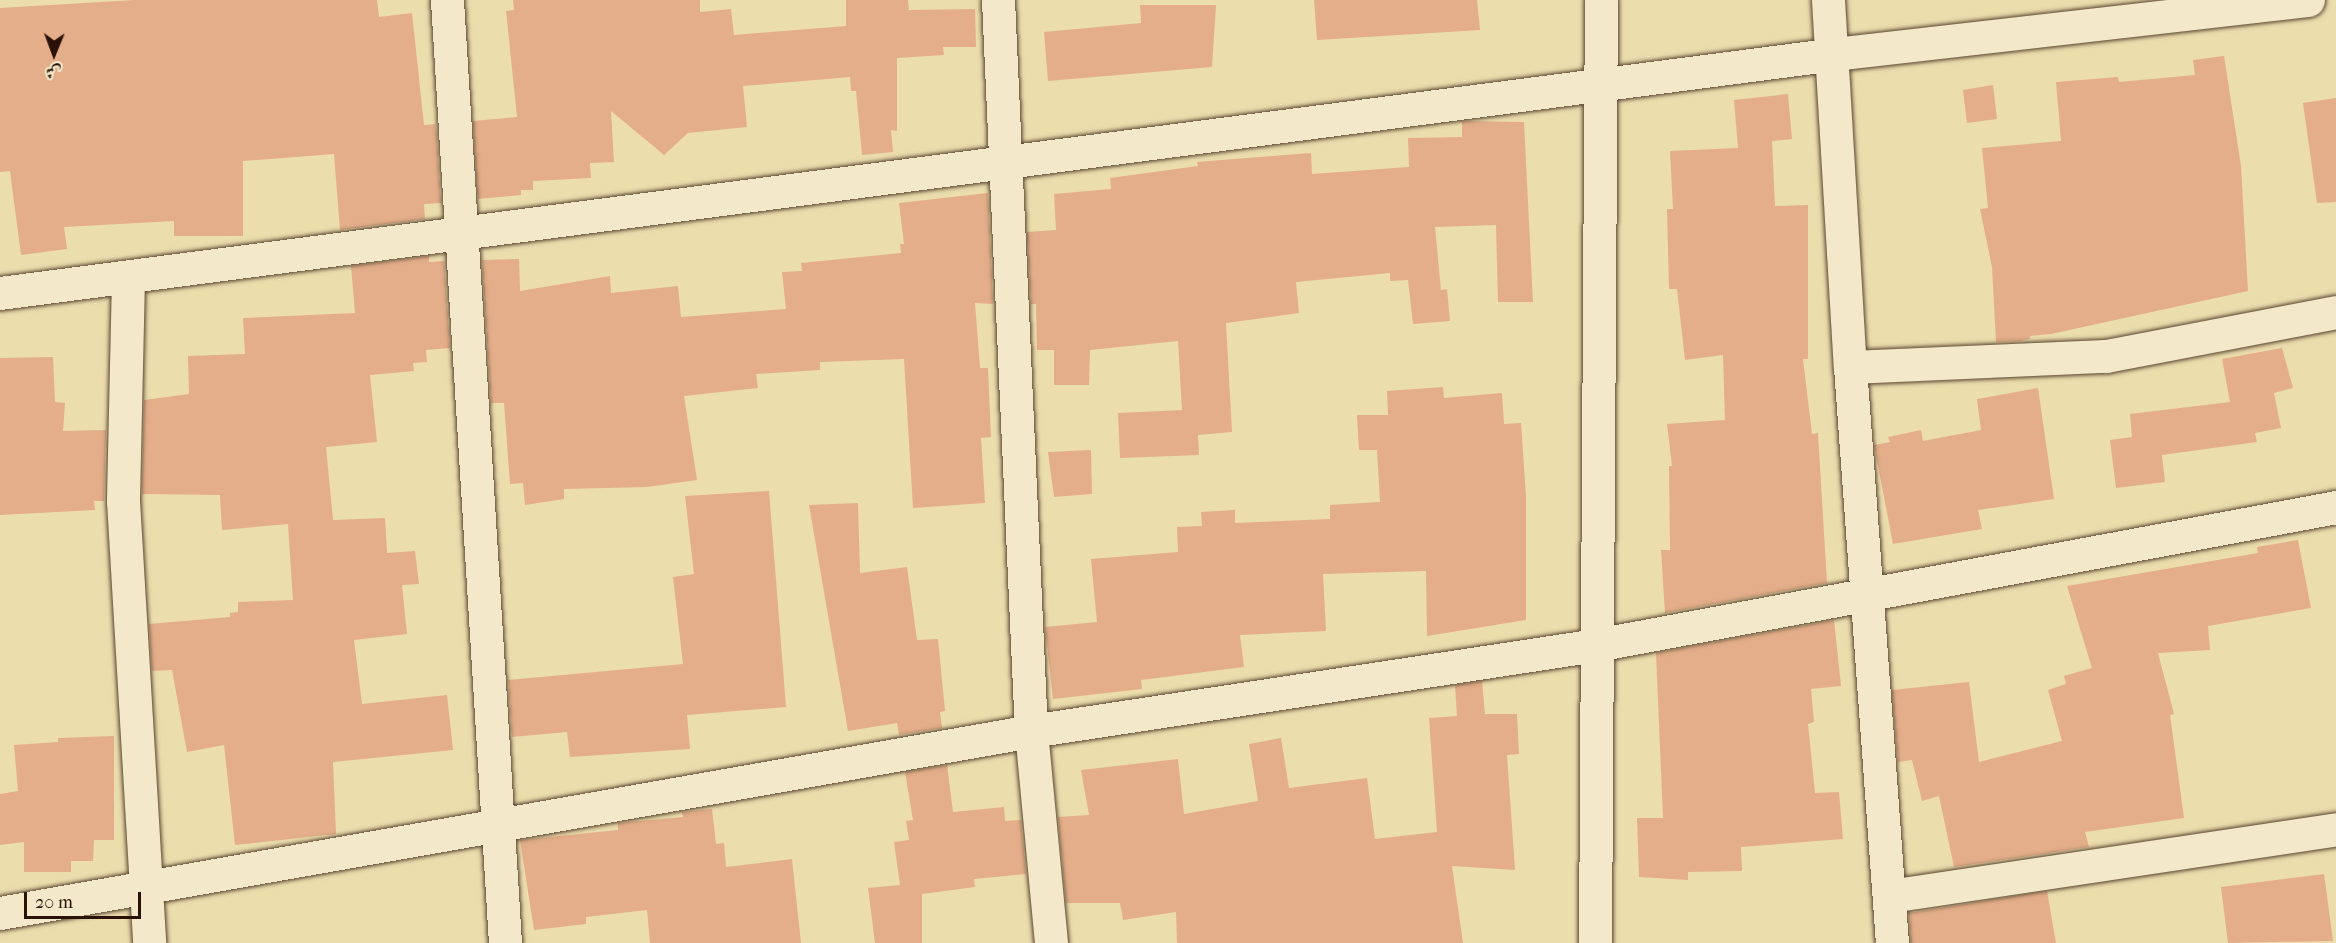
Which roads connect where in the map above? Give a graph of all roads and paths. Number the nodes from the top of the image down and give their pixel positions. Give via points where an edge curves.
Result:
1 (447, 0) edge
2 (998, 0) edge
3 (1601, 0) edge
4 (1828, 0) edge
5 (2308, 0) edge
6 (1834, 54) junction
7 (1599, 88) junction
8 (1004, 163) junction
9 (459, 236) junction
10 (128, 278) junction
11 (0, 293) edge
12 (2336, 312) edge
13 (1850, 367) junction
14 (2336, 507) edge
15 (1866, 593) junction
16 (1596, 645) junction
17 (1031, 731) junction
18 (497, 824) junction
19 (2336, 829) edge
20 (146, 889) junction
21 (1890, 896) junction
22 (0, 913) edge
23 (149, 943) edge
24 (505, 943) edge
25 (1051, 943) edge
26 (1595, 943) edge
27 (1892, 943) edge

1 - 9 street
2 - 8 street
3 - 7 street
4 - 6 street
5 - 6 street
6 - 7 street
6 - 13 street
7 - 8 street
7 - 16 street
8 - 9 street
8 - 17 street
9 - 10 street
9 - 18 street
10 - 11 street
10 - 20 street via 123,501
12 - 13 street via 2106,356
13 - 15 street
14 - 15 street
15 - 16 street
15 - 21 street
16 - 17 street
16 - 26 street
17 - 18 street
17 - 25 street
18 - 20 street
18 - 24 street
19 - 21 street
20 - 22 street
20 - 23 street
21 - 27 street

